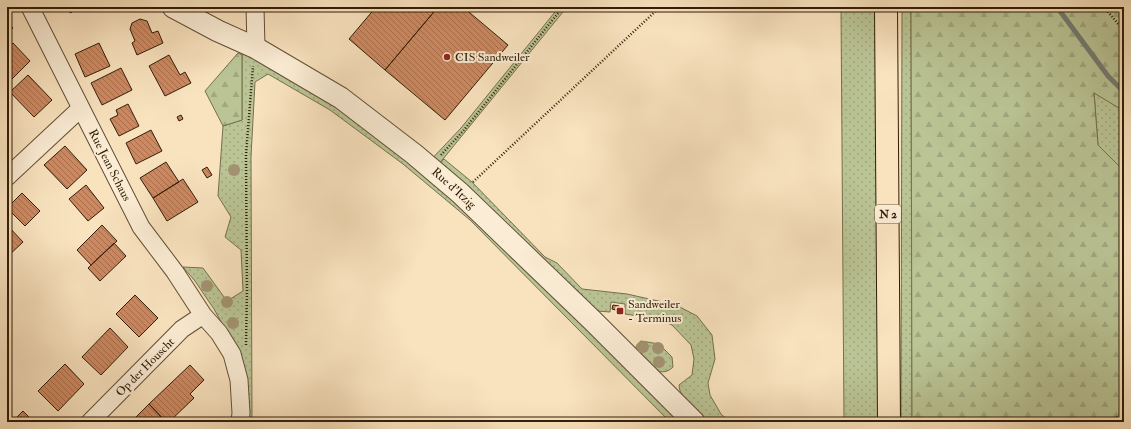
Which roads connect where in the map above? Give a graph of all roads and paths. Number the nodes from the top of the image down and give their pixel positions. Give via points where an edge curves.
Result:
1 (30, 7) edge
2 (173, 7) edge
3 (255, 7) edge
4 (563, 7) edge
5 (660, 7) edge
6 (886, 7) edge
7 (1104, 7) edge
8 (1124, 31) edge
9 (256, 48) junction
10 (81, 108) junction
11 (430, 167) junction
12 (7, 177) edge
13 (460, 193) junction
14 (203, 315) junction
15 (246, 349) dead end
16 (1124, 412) edge
17 (90, 422) edge
18 (230, 422) edge
19 (240, 422) edge
20 (694, 422) edge
21 (889, 422) edge
22 (1109, 422) edge

1 - 10 street, Rue Jean Schaus
2 - 9 street, Rue d'Itzig
3 - 9 street
4 - 11 path via 464,130
5 - 13 path
6 - 21 main road, N 2
7 - 8 path
9 - 11 street, Rue d'Itzig via 341,98
9 - 15 path via 246,155
10 - 12 street
10 - 14 street, Rue Jean Schaus via 141,227
11 - 13 street, Rue d'Itzig
13 - 20 street, Rue d'Itzig
14 - 17 street, Op der Houscht via 182,329
14 - 18 street, Rue Jean Schaus via 222,359 228,386
14 - 19 street, Rue Jean Schaus via 219,333 232,354 239,380
16 - 22 path

